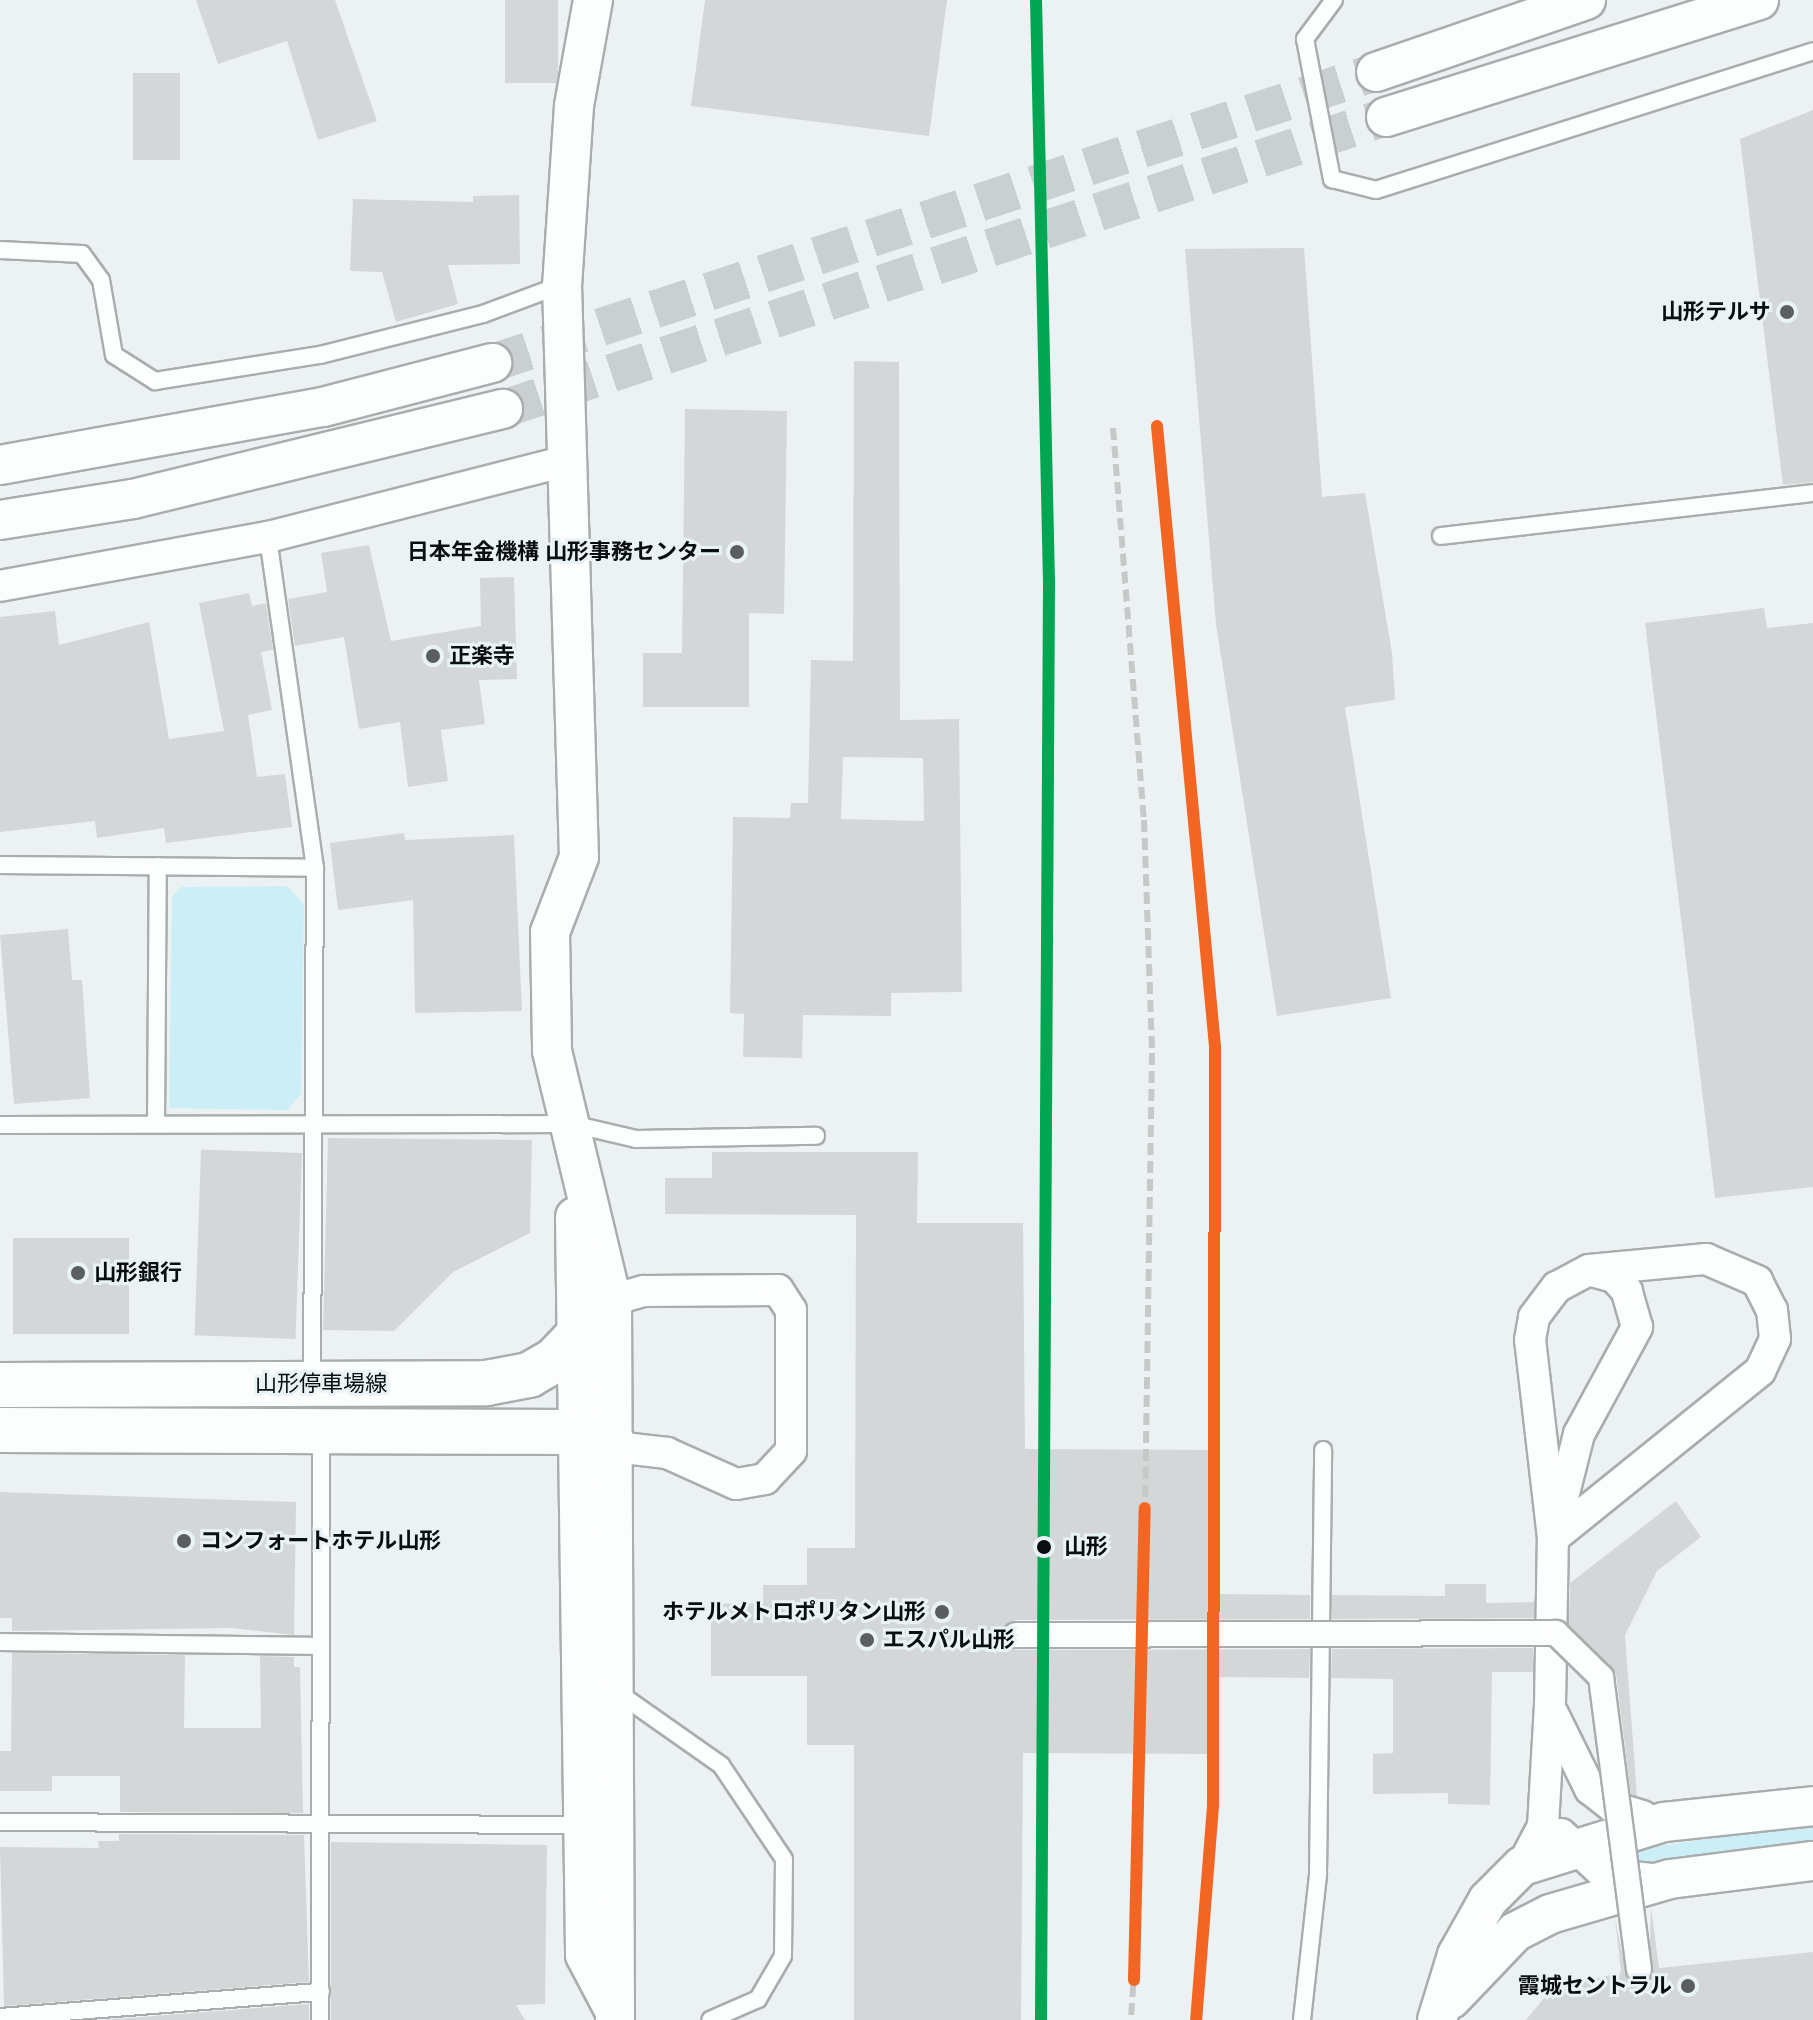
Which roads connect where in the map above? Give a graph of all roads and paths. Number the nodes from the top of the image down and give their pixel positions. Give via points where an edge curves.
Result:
1 (593, 0) edge
2 (1334, 0) edge
3 (1586, 0) edge
4 (1759, 0) edge
5 (1813, 51) edge
6 (1376, 72) tunnel mouth
7 (1386, 117) tunnel mouth
8 (0, 250) edge
9 (562, 285) junction
10 (492, 363) tunnel mouth
11 (503, 409) tunnel mouth
12 (570, 460) junction
13 (0, 465) edge
14 (1813, 493) edge
15 (0, 520) edge
16 (1441, 536) dead end
17 (268, 537) junction
18 (0, 586) edge
19 (0, 865) edge
20 (158, 866) junction
21 (315, 868) junction
22 (156, 1124) junction
23 (317, 1124) junction
24 (572, 1124) junction
25 (0, 1125) edge
26 (816, 1136) dead end
27 (1589, 1270) junction
28 (595, 1314) junction
29 (0, 1385) edge
30 (312, 1385) junction
31 (0, 1430) edge
32 (321, 1434) junction
33 (599, 1440) junction
34 (1323, 1450) dead end
35 (1553, 1538) junction
36 (1016, 1635) dead end
37 (0, 1642) edge
38 (319, 1646) junction
39 (617, 1692) junction
40 (1550, 1705) junction
41 (1543, 1793) junction
42 (1813, 1806) edge
43 (320, 1821) junction
44 (0, 1822) edge
45 (1664, 1822) junction
46 (581, 1825) junction
47 (1569, 1846) junction
48 (1813, 1861) edge
49 (1522, 1866) junction
50 (1670, 1879) junction
51 (1639, 1970) dead end
52 (321, 1992) junction
53 (1438, 2016) edge
54 (0, 2017) edge
55 (623, 2019) edge
56 (320, 2020) edge
57 (710, 2020) edge
58 (1302, 2020) edge

1 - 9 street via 574,106
2 - 5 lane via 1305,39 1332,179 1376,190
3 - 6 street
4 - 7 street
8 - 9 lane via 82,254 101,280 114,355 155,381 320,355 483,314
9 - 12 street
10 - 13 street via 323,407
11 - 15 street via 133,499
12 - 17 street
12 - 24 street via 579,857 550,932 552,1051
14 - 16 lane
17 - 18 street
17 - 21 lane
19 - 20 lane
20 - 21 lane
20 - 22 lane
21 - 23 lane
22 - 23 lane
22 - 25 lane
23 - 24 lane
23 - 30 lane
24 - 26 lane via 636,1139
24 - 28 street
27 - 35 street via 1557,1287 1534,1317 1530,1340
27 - 35 street via 1614,1277 1627,1291 1637,1327 1579,1434
27 - 35 street via 1706,1259 1732,1266 1757,1281 1772,1310 1775,1339 1760,1371
28 - 30 main road, 山形停車場線 via 555,1360 529,1375 486,1383
28 - 33 street
28 - 33 street via 644,1291 778,1290 791,1310 791,1451 765,1479 736,1484 667,1453
29 - 30 main road, 山形停車場線
31 - 32 main road
32 - 33 main road
32 - 38 lane
33 - 39 street
33 - 46 street
34 - 58 lane via 1318,1874
35 - 40 street
36 - 51 street, bridge via 1556,1633 1601,1677
37 - 38 lane
38 - 43 lane
39 - 55 street
39 - 57 lane via 721,1765 784,1859 783,1956 758,1999
40 - 41 street
40 - 45 street via 1569,1759 1590,1789 1613,1807
41 - 47 street
41 - 49 street via 1543,1826
42 - 45 street
43 - 44 lane
43 - 46 lane
43 - 52 lane
45 - 47 street
46 - 55 street via 585,1955
47 - 49 street
47 - 50 street via 1604,1874
48 - 50 street
49 - 53 street via 1488,1900 1457,1955
50 - 53 street via 1563,1909 1515,1932
52 - 54 lane
52 - 56 lane

